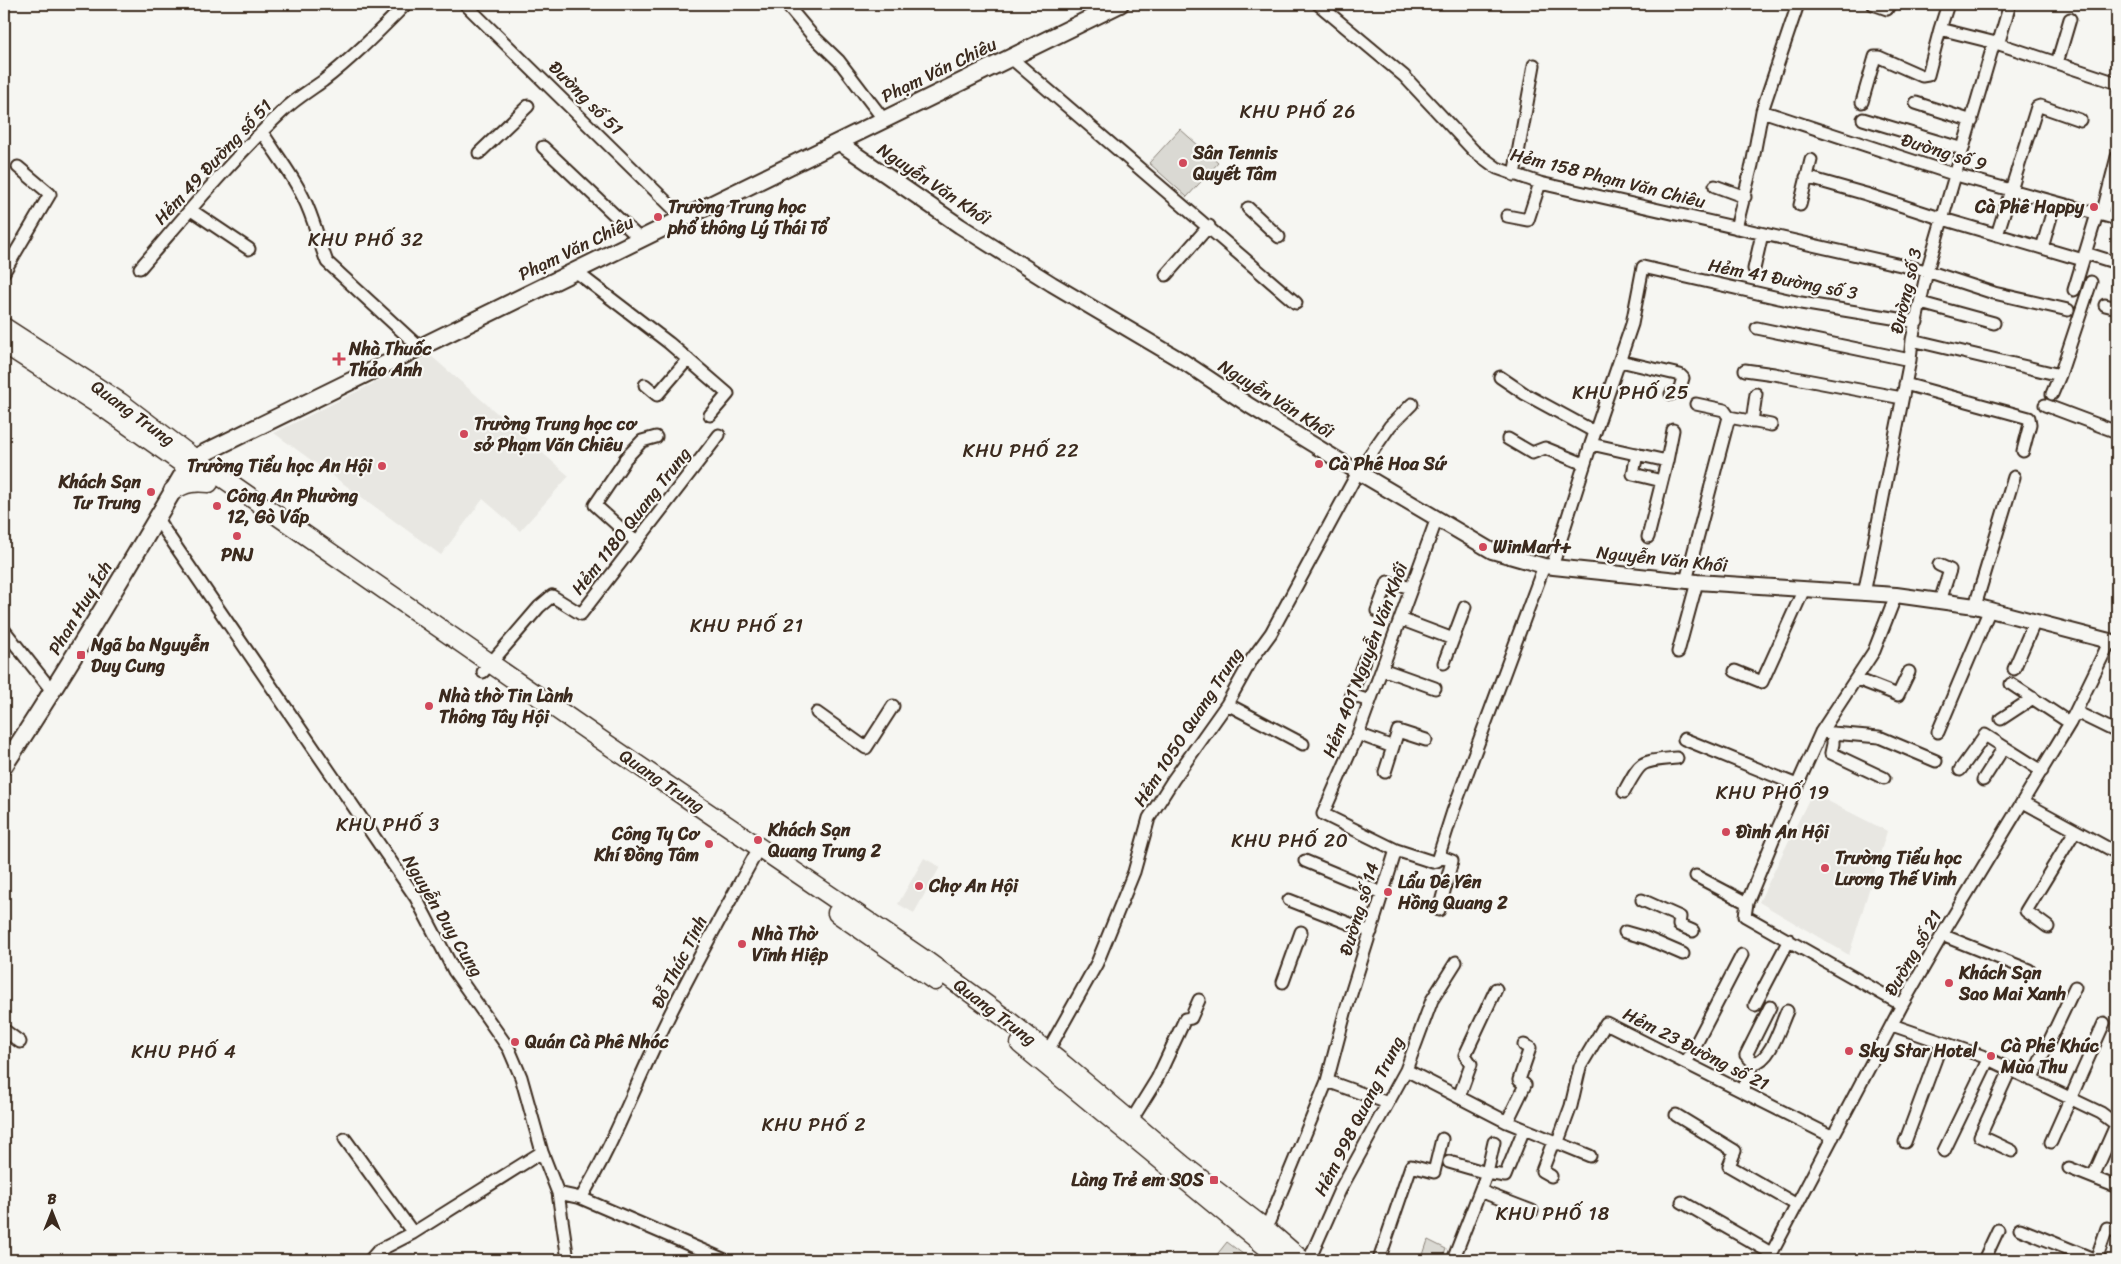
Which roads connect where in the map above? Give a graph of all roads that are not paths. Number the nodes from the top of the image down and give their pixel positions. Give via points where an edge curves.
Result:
1 (406, 4) edge
2 (465, 4) edge
3 (786, 4) edge
4 (1120, 4) edge
5 (1318, 4) edge
6 (1798, 4) edge
7 (1873, 4) edge
8 (1890, 4) edge
9 (1948, 4) edge
10 (2010, 4) edge
11 (2070, 19) dead end
12 (1940, 29) junction
13 (1996, 43) junction
14 (1011, 58) junction
15 (2057, 63) junction
16 (1534, 66) dead end
17 (2117, 83) edge
18 (1862, 102) dead end
19 (1916, 103) dead end
20 (528, 106) dead end
21 (1762, 111) junction
22 (1863, 119) dead end
23 (884, 120) junction
24 (1972, 120) junction
25 (2080, 120) dead end
26 (262, 132) junction
27 (838, 142) junction
28 (543, 147) dead end
29 (1963, 149) junction
30 (479, 153) dead end
31 (2117, 158) edge
32 (1811, 160) dead end
33 (18, 167) dead end
34 (1514, 175) junction
35 (1956, 175) junction
36 (1806, 177) junction
37 (1540, 183) junction
38 (1715, 186) dead end
39 (2012, 191) junction
40 (1745, 196) junction
41 (2055, 203) junction
42 (1800, 205) dead end
43 (1248, 208) dead end
44 (191, 210) junction
45 (2099, 215) junction
46 (1507, 216) dead end
47 (682, 218) junction
48 (1943, 219) junction
49 (2117, 219) edge
50 (1209, 226) junction
51 (1736, 228) junction
52 (1767, 235) junction
53 (1997, 235) junction
54 (1279, 237) dead end
55 (640, 239) junction
56 (2042, 248) junction
57 (249, 249) dead end
58 (2084, 257) junction
59 (2117, 263) edge
60 (140, 268) dead end
61 (1754, 270) dead end
62 (575, 271) junction
63 (1927, 271) junction
64 (4, 272) edge
65 (1166, 275) dead end
66 (2090, 282) dead end
67 (2074, 290) dead end
68 (1296, 303) dead end
69 (1921, 303) junction
70 (2105, 305) dead end
71 (2117, 308) edge
72 (2068, 310) dead end
73 (1917, 322) junction
74 (1994, 323) dead end
75 (4, 327) edge
76 (1757, 328) dead end
77 (1912, 340) junction
78 (4, 344) edge
79 (419, 348) junction
80 (688, 359) junction
81 (1910, 360) junction
82 (1620, 361) junction
83 (51, 365) junction
84 (1744, 370) dead end
85 (2060, 375) junction
86 (1500, 377) dead end
87 (1905, 384) junction
88 (645, 385) dead end
89 (1671, 394) dead end
90 (1756, 394) dead end
91 (2052, 394) dead end
92 (1902, 398) junction
93 (1412, 404) dead end
94 (1696, 404) dead end
95 (2044, 406) dead end
96 (710, 415) dead end
97 (1729, 417) junction
98 (1752, 422) junction
99 (1771, 425) dead end
100 (1673, 430) dead end
101 (1595, 432) junction
102 (2117, 432) edge
103 (719, 435) dead end
104 (656, 437) dead end
105 (1508, 439) dead end
106 (1591, 444) junction
107 (2023, 451) dead end
108 (1637, 454) junction
109 (1667, 461) junction
110 (190, 463) junction
111 (1584, 464) junction
112 (1358, 472) junction
113 (2014, 477) dead end
114 (1662, 481) junction
115 (209, 483) junction
116 (173, 490) junction
117 (1437, 518) junction
118 (157, 519) junction
119 (1648, 537) dead end
120 (636, 542) junction
121 (1939, 565) dead end
122 (1548, 566) junction
123 (1692, 582) junction
124 (1412, 588) junction
125 (1804, 589) junction
126 (1864, 594) junction
127 (1896, 595) junction
128 (1940, 601) junction
129 (1975, 606) junction
130 (1465, 607) dead end
131 (1990, 609) junction
132 (1377, 611) dead end
133 (1400, 618) junction
134 (2035, 621) junction
135 (4, 630) edge
136 (1453, 639) junction
137 (2114, 642) edge
138 (1678, 652) dead end
139 (1365, 659) dead end
140 (1444, 663) dead end
141 (487, 668) junction
142 (1382, 669) junction
143 (2014, 669) dead end
144 (1735, 671) dead end
145 (1909, 672) dead end
146 (1857, 679) junction
147 (2012, 684) dead end
148 (1436, 688) dead end
149 (53, 692) junction
150 (2033, 698) junction
151 (1370, 701) junction
152 (1227, 704) junction
153 (893, 706) dead end
154 (817, 712) dead end
155 (2076, 712) junction
156 (2002, 719) dead end
157 (2070, 723) junction
158 (1827, 732) junction
159 (1938, 732) dead end
160 (2117, 732) edge
161 (1358, 734) junction
162 (1684, 739) dead end
163 (1426, 740) dead end
164 (1303, 744) dead end
165 (1393, 747) junction
166 (2004, 747) junction
167 (1677, 758) dead end
168 (1936, 761) dead end
169 (4, 766) edge
170 (1960, 770) dead end
171 (2042, 771) junction
172 (1385, 772) dead end
173 (1884, 778) dead end
174 (1983, 780) dead end
175 (1797, 785) junction
176 (1624, 792) dead end
177 (2023, 802) junction
178 (696, 811) junction
179 (2075, 831) junction
180 (1396, 850) junction
181 (2117, 853) edge
182 (755, 855) junction
183 (1438, 856) junction
184 (1305, 861) dead end
185 (1696, 876) dead end
186 (1382, 893) junction
187 (1288, 900) dead end
188 (1642, 900) dead end
189 (1748, 903) junction
190 (1438, 910) dead end
191 (2048, 927) dead end
192 (1693, 931) dead end
193 (1300, 932) dead end
194 (1370, 932) junction
195 (1625, 932) dead end
196 (1942, 935) junction
197 (1789, 940) junction
198 (1683, 954) dead end
199 (1742, 955) dead end
200 (1456, 962) dead end
201 (2030, 970) dead end
202 (1282, 982) dead end
203 (2075, 987) dead end
204 (1496, 989) dead end
205 (1199, 1000) dead end
206 (1755, 1005) dead end
207 (1902, 1005) junction
208 (1770, 1007) dead end
209 (1787, 1012) dead end
210 (2104, 1023) dead end
211 (1892, 1024) junction
212 (1006, 1026) junction
213 (4, 1030) edge
214 (20, 1042) dead end
215 (1942, 1042) junction
216 (1524, 1045) dead end
217 (1045, 1057) junction
218 (1988, 1060) junction
219 (1686, 1063) junction
220 (1754, 1063) junction
221 (1406, 1070) junction
222 (2010, 1070) junction
223 (2031, 1080) junction
224 (1327, 1081) junction
225 (1742, 1091) junction
226 (1459, 1097) junction
227 (2070, 1099) junction
228 (1388, 1102) junction
229 (1676, 1115) dead end
230 (1131, 1121) junction
231 (1507, 1122) junction
232 (2117, 1125) edge
233 (1524, 1129) junction
234 (1833, 1137) junction
235 (346, 1139) dead end
236 (1442, 1139) dead end
237 (1494, 1142) dead end
238 (1905, 1142) dead end
239 (2051, 1142) dead end
240 (1555, 1143) junction
241 (1944, 1151) dead end
242 (2012, 1151) dead end
243 (542, 1152) junction
244 (1590, 1156) dead end
245 (1449, 1162) dead end
246 (2069, 1168) dead end
247 (1487, 1173) junction
248 (1551, 1176) dead end
249 (2094, 1178) junction
250 (2117, 1188) edge
251 (1480, 1191) junction
252 (558, 1192) junction
253 (581, 1198) junction
254 (1682, 1202) dead end
255 (1797, 1205) junction
256 (1532, 1211) dead end
257 (1266, 1229) junction
258 (2020, 1229) dead end
259 (1998, 1230) dead end
260 (2117, 1232) edge
261 (413, 1233) junction
262 (1769, 1257) edge
263 (370, 1260) edge
264 (568, 1260) edge
265 (725, 1260) edge
266 (1282, 1260) edge
267 (1302, 1260) edge
268 (1309, 1260) edge
269 (1378, 1260) edge
270 (1453, 1260) edge
271 (1984, 1260) edge
272 (2096, 1260) edge

1 - 26 street, Hẻm 49 Đường số 51 via 362,48 284,109
2 - 47 street, Đường số 51
3 - 23 street via 839,61
4 - 14 main road, Phạm Văn Chiêu
5 - 34 street, Hẻm 158 Phạm Văn Chiêu via 1404,76 1474,151 1497,168
6 - 21 street
7 - 8 street via 1887,9
9 - 12 street
10 - 13 street, Đường số 3
11 - 15 street
12 - 13 street
12 - 18 street via 1928,75 1922,76 1875,57
13 - 15 street
13 - 24 street, Đường số 3
14 - 23 main road, Phạm Văn Chiêu
14 - 50 street
15 - 17 street
16 - 34 street
19 - 24 street
20 - 30 street
21 - 35 street, Đường số 9
21 - 40 street
22 - 29 street
23 - 27 main road, Phạm Văn Chiêu
24 - 29 street, Đường số 3
25 - 39 street via 2037,107
26 - 44 street, Hẻm 49 Đường số 51
26 - 79 street via 302,196 327,262
27 - 47 main road, Phạm Văn Chiêu
27 - 112 street, Nguyễn Văn Khối via 960,226
28 - 55 street
29 - 35 street, Đường số 3
31 - 45 street
32 - 36 street
33 - 64 street via 50,194
34 - 37 street, Hẻm 158 Phạm Văn Chiêu
35 - 39 street, Đường số 9
35 - 48 street, Đường số 3
36 - 42 street
36 - 48 street
37 - 46 street via 1528,220
37 - 51 street, Hẻm 158 Phạm Văn Chiêu
38 - 40 street
39 - 41 street, Đường số 9
39 - 53 street
40 - 51 street
41 - 45 street, Đường số 9
41 - 56 street
43 - 54 street
44 - 57 street
44 - 60 street, Hẻm 49 Đường số 51
45 - 49 street, Đường số 9
45 - 58 street
47 - 55 main road, Phạm Văn Chiêu
48 - 53 street
48 - 63 street, Đường số 3
50 - 65 street
50 - 68 street
51 - 52 street, Hẻm 158 Phạm Văn Chiêu
52 - 61 street
52 - 63 street, Hẻm 158 Phạm Văn Chiêu
53 - 56 street
55 - 62 main road, Phạm Văn Chiêu
56 - 58 street
58 - 59 street
58 - 67 street
62 - 79 main road, Phạm Văn Chiêu
62 - 80 street
63 - 69 street, Đường số 3
63 - 72 street, Hẻm 158 Phạm Văn Chiêu via 1994,293
66 - 85 street
69 - 73 street, Đường số 3
69 - 74 street
70 - 71 street
73 - 77 street, Đường số 3
73 - 82 street, Hẻm 41 Đường số 3 via 1801,303 1643,267 1632,324
75 - 83 main road, Quang Trung
76 - 81 street
77 - 81 street, Đường số 3
77 - 85 street
78 - 83 main road, Quang Trung
79 - 110 main road, Phạm Văn Chiêu
80 - 88 street via 657,395
80 - 96 street via 728,394
81 - 87 street, Đường số 3
82 - 89 street via 1680,375 1683,378 1679,391
82 - 101 street
83 - 110 main road, Quang Trung
84 - 92 street
85 - 91 street
86 - 101 street
87 - 92 street, Đường số 3
87 - 107 street via 2029,418
90 - 98 street
92 - 126 street, Đường số 3
93 - 112 street, Hẻm 1050 Quang Trung via 1384,433
94 - 97 street via 1724,410
95 - 102 street
97 - 98 street
97 - 123 street
98 - 99 street
100 - 109 street
101 - 106 street
103 - 120 street, Hẻm 1180 Quang Trung
104 - 120 street via 642,441 624,461 595,505
105 - 111 street via 1532,453 1545,448
106 - 108 street
106 - 111 street
108 - 109 street
108 - 114 street via 1633,474
109 - 114 street
110 - 115 main road, Quang Trung
110 - 116 main road, Phan Huy Ích
110 - 141 main road, Quang Trung
111 - 122 street
112 - 117 street, Nguyễn Văn Khối
112 - 152 street, Hẻm 1050 Quang Trung via 1271,633
113 - 129 street
114 - 119 street
115 - 116 main road via 183,484
115 - 141 main road, Quang Trung
116 - 118 main road, Phan Huy Ích
117 - 122 street, Nguyễn Văn Khối via 1492,551
117 - 124 street, Hẻm 401 Nguyễn Văn Khối
118 - 149 main road, Phan Huy Ích
118 - 243 street, Nguyễn Duy Cung via 416,898 454,972 509,1049 521,1077
120 - 141 street, Hẻm 1180 Quang Trung via 581,614 552,596
121 - 128 street via 1950,570
122 - 123 street, Nguyễn Văn Khối
122 - 183 street
123 - 125 street, Nguyễn Văn Khối
123 - 138 street
124 - 132 street via 1388,582
124 - 133 street, Hẻm 401 Nguyễn Văn Khối
125 - 126 street, Nguyễn Văn Khối
125 - 144 street via 1762,682
126 - 127 street, Nguyễn Văn Khối
127 - 128 street, Nguyễn Văn Khối
127 - 146 street via 1874,651
128 - 129 street, Nguyễn Văn Khối
129 - 131 street, Nguyễn Văn Khối
130 - 136 street
131 - 134 street, Nguyễn Văn Khối
131 - 159 street
133 - 136 street
133 - 142 street, Hẻm 401 Nguyễn Văn Khối
134 - 137 street, Nguyễn Văn Khối
134 - 143 street
135 - 149 street
136 - 140 street
137 - 155 street, Đường số 21
139 - 151 street via 1351,694
141 - 178 main road, Quang Trung
142 - 148 street
142 - 151 street, Hẻm 401 Nguyễn Văn Khối
145 - 146 street via 1898,695
146 - 158 street
147 - 150 street
149 - 169 main road, Phan Huy Ích
150 - 156 street
150 - 157 street
151 - 161 street, Hẻm 401 Nguyễn Văn Khối
152 - 164 street
152 - 217 street, Hẻm 1050 Quang Trung via 1149,818 1134,872 1097,963
153 - 154 street via 866,748
155 - 157 street, Đường số 21
155 - 160 street
157 - 171 street, Đường số 21
158 - 168 street via 1880,737
158 - 173 street via 1834,744 1831,752
158 - 175 street
161 - 165 street
161 - 180 street, Hẻm 401 Nguyễn Văn Khối via 1323,814
162 - 175 street
163 - 165 street via 1398,731
165 - 172 street
166 - 170 street via 1985,735
166 - 171 street
166 - 174 street
167 - 176 street via 1647,761 1638,766
171 - 177 street, Đường số 21
175 - 189 street
177 - 179 street
177 - 196 street, Đường số 21
178 - 182 main road, Quang Trung
178 - 212 main road, Quang Trung via 904,945
179 - 181 street
179 - 191 street via 2026,911
180 - 183 street, Đường số 14 via 1433,862
180 - 186 street, Đường số 14
182 - 212 main road, Quang Trung via 973,1008
182 - 253 street, Đỗ Thúc Tịnh via 696,963 603,1161
183 - 190 street via 1452,860
184 - 186 street
185 - 189 street
186 - 194 street, Đường số 14
187 - 194 street
188 - 192 street via 1680,917 1679,925
189 - 197 street via 1744,916
193 - 202 street
194 - 224 street, Đường số 14
195 - 198 street
196 - 201 street
196 - 207 street, Đường số 21
197 - 206 street
197 - 207 street
199 - 219 street
200 - 221 street, Hẻm 998 Quang Trung via 1432,1000
203 - 223 street
204 - 226 street via 1465,1055 1471,1064
205 - 230 street via 1191,1018 1185,1019 1157,1079
207 - 211 street, Đường số 21
208 - 220 street via 1746,1055
209 - 220 street via 1767,1055 1761,1062
210 - 227 street
211 - 215 street
211 - 234 street, Đường số 21
212 - 217 main road, Quang Trung
213 - 214 street
215 - 218 street
215 - 238 street
216 - 231 street via 1530,1048 1519,1080 1525,1084
217 - 230 main road, Quang Trung
217 - 266 main road, Quang Trung
218 - 222 street
218 - 241 street
219 - 225 street, Hẻm 23 Đường số 21
219 - 240 street, Hẻm 23 Đường số 21 via 1606,1023 1580,1067 1571,1106
220 - 225 street
221 - 226 street
221 - 228 street, Hẻm 998 Quang Trung
222 - 223 street
222 - 242 street via 1980,1136
223 - 227 street
224 - 228 street
224 - 257 street, Đường số 14
225 - 234 street, Hẻm 23 Đường số 21
226 - 231 street
227 - 232 street via 2101,1113
227 - 239 street
228 - 268 street, Hẻm 998 Quang Trung via 1340,1190
229 - 255 street via 1736,1151 1729,1166
230 - 257 main road, Quang Trung
231 - 233 street
232 - 249 street
233 - 240 street
233 - 247 street via 1505,1176
234 - 255 street, Đường số 21
235 - 261 street
236 - 269 street via 1434,1172 1411,1166
237 - 247 street
240 - 244 street
240 - 248 street via 1542,1171
243 - 252 street, Nguyễn Duy Cung
243 - 261 street
245 - 247 street
246 - 249 street
247 - 251 street
249 - 250 street
251 - 256 street
251 - 270 street
252 - 253 street
252 - 264 street, Nguyễn Duy Cung
253 - 265 street
254 - 262 street
255 - 262 street, Đường số 21
257 - 267 main road, Quang Trung
258 - 272 street
259 - 271 street
260 - 272 street via 2107,1228
261 - 263 street via 378,1251

